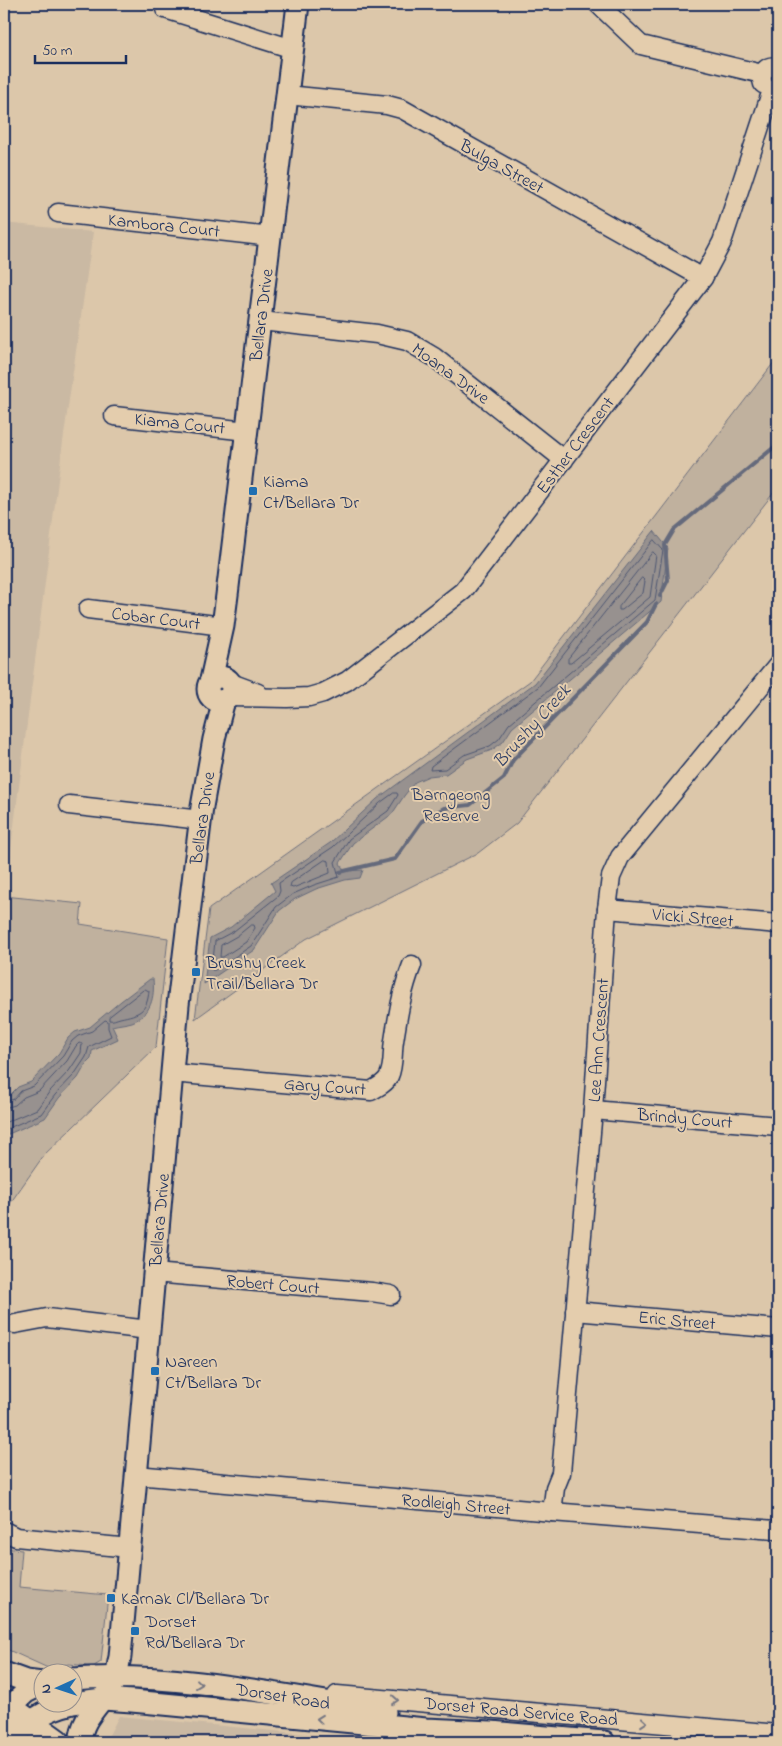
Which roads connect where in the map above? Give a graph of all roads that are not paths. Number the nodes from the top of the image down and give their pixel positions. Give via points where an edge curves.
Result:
1 (298, 4) edge
2 (598, 4) edge
3 (165, 9) dead end
4 (293, 49) junction
5 (770, 70) edge
6 (775, 89) edge
7 (287, 95) junction
8 (58, 213) dead end
9 (271, 237) junction
10 (704, 278) junction
11 (261, 321) junction
12 (114, 416) dead end
13 (247, 431) junction
14 (564, 460) junction
15 (88, 609) dead end
16 (223, 626) junction
17 (778, 665) edge
18 (222, 690) junction
19 (69, 805) dead end
20 (200, 820) junction
21 (607, 909) junction
22 (778, 924) edge
23 (412, 965) dead end
24 (172, 1073) junction
25 (593, 1110) junction
26 (778, 1126) edge
27 (154, 1273) junction
28 (391, 1295) dead end
29 (575, 1311) junction
30 (15, 1324) dead end
31 (778, 1329) edge
32 (149, 1330) junction
33 (136, 1475) junction
34 (558, 1513) junction
35 (775, 1530) dead end
36 (4, 1531) edge
37 (130, 1548) junction
38 (4, 1673) edge
39 (116, 1678) junction
40 (82, 1679) edge
41 (163, 1681) junction
42 (32, 1682) edge
43 (32, 1689) edge
44 (295, 1697) junction
45 (103, 1699) junction
46 (82, 1702) edge
47 (162, 1704) junction
48 (5, 1708) edge
49 (42, 1714) edge
50 (29, 1722) junction
51 (491, 1732) junction
52 (778, 1734) edge
53 (8, 1742) edge
54 (57, 1742) edge
55 (81, 1742) edge
56 (604, 1742) edge

1 - 4 main road, Bellara Drive
2 - 5 street via 641,45
3 - 4 street
4 - 7 main road, Bellara Drive
5 - 6 street via 762,81
6 - 10 street, Esther Crescent via 722,242
7 - 9 main road, Bellara Drive
7 - 10 street, Bulga Street via 402,109
8 - 9 street, Kambora Court
9 - 11 main road, Bellara Drive
10 - 14 street, Esther Crescent
11 - 13 main road, Bellara Drive
11 - 14 street, Moana Drive via 377,334 407,341 434,357
12 - 13 street, Kiama Court
13 - 16 main road, Bellara Drive
14 - 18 street, Esther Crescent via 463,592 347,680 309,697 270,697
15 - 16 street, Cobar Court
16 - 18 main road, Bellara Drive
17 - 21 street, Lee Ann Crescent via 620,857 611,877
18 - 20 main road, Bellara Drive
19 - 20 street
20 - 24 main road, Bellara Drive
21 - 22 street, Vicki Street
21 - 25 street, Lee Ann Crescent
23 - 24 street, Gary Court via 403,988 392,1066 388,1078 371,1090
24 - 27 main road, Bellara Drive
25 - 26 street, Brindy Court
25 - 29 street, Lee Ann Crescent
27 - 28 street, Robert Court
27 - 32 main road, Bellara Drive
29 - 31 street, Eric Street
29 - 34 street, Lee Ann Crescent via 561,1473 555,1488
30 - 32 street via 47,1318
32 - 33 main road, Bellara Drive
33 - 34 street, Rodleigh Street
33 - 37 main road, Bellara Drive
34 - 35 street, Rodleigh Street
36 - 37 street via 16,1537
37 - 39 main road, Bellara Drive
38 - 42 main road
39 - 40 main road, Dorset Road
39 - 41 main road, Dorset Road
39 - 45 main road, Bellara Drive
41 -> 44 main road, Dorset Road
41 - 47 main road
43 - 48 main road
44 - 51 main road, Dorset Road
44 -> 52 street, Dorset Road Service Road via 314,1693
45 - 46 main road, Dorset Road
45 - 47 main road, Dorset Road
45 - 55 main road, Bellara Drive via 82,1731
51 -> 47 main road, Dorset Road via 426,1729
48 - 50 highway
49 - 50 main road, Dorset Road
50 - 53 main road, Dorset Road
50 - 54 highway
51 - 56 main road, Dorset Road

